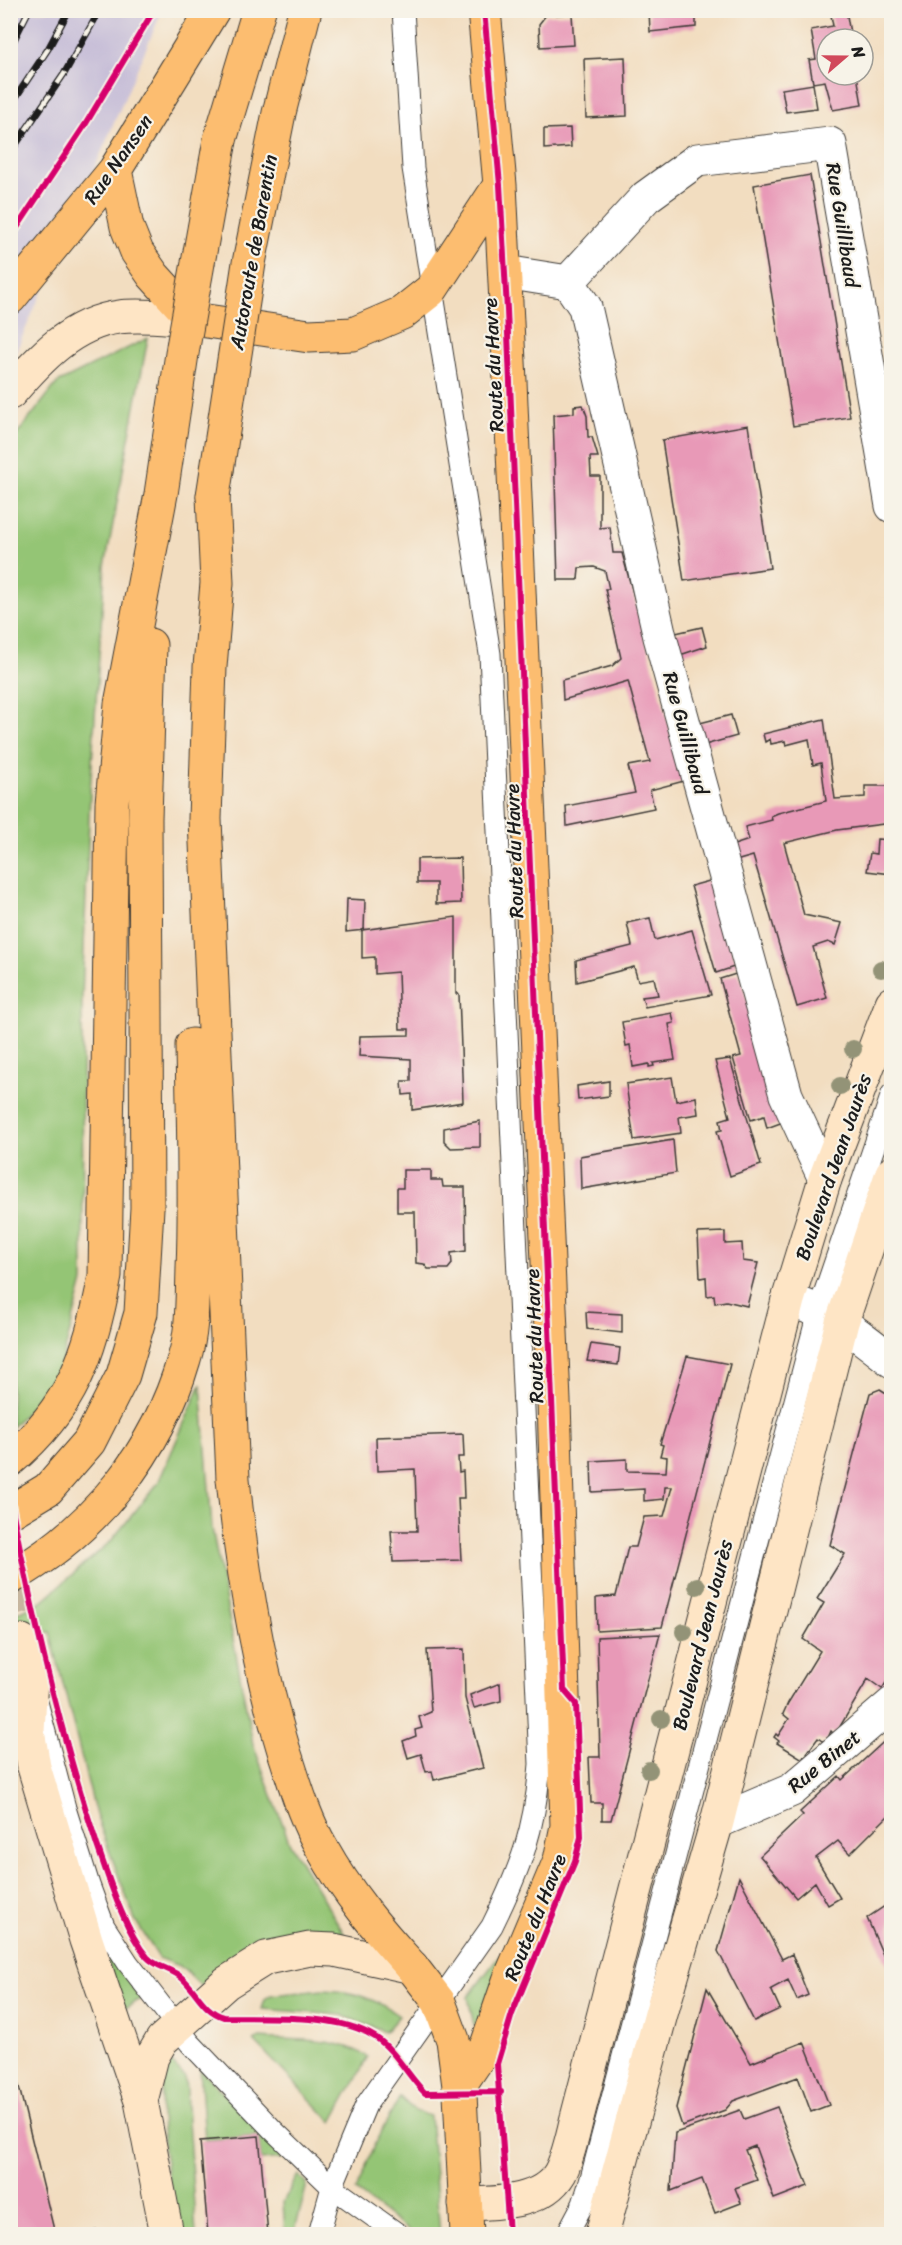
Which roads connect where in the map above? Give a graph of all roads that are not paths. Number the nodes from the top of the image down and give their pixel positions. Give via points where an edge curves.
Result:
1 (213, 10) edge
2 (259, 10) edge
3 (305, 10) edge
4 (403, 10) edge
5 (484, 10) edge
6 (114, 170) junction
7 (500, 185) junction
8 (505, 272) junction
9 (568, 282) junction
10 (431, 290) junction
11 (10, 298) edge
12 (188, 333) junction
13 (10, 393) edge
14 (215, 483) junction
15 (161, 494) junction
16 (891, 506) edge
17 (891, 1003) edge
18 (891, 1094) edge
19 (891, 1173) edge
20 (825, 1179) junction
21 (788, 1300) junction
22 (830, 1316) junction
23 (891, 1361) edge
24 (10, 1460) edge
25 (10, 1512) edge
26 (10, 1578) edge
27 (22, 1641) tunnel mouth
28 (31, 1678) junction
29 (891, 1704) edge
30 (717, 1822) junction
31 (412, 1967) junction
32 (439, 2002) junction
33 (176, 2025) junction
34 (459, 2086) junction
35 (141, 2101) junction
36 (332, 2187) junction
37 (466, 2219) edge
38 (167, 2235) edge
39 (319, 2235) edge
40 (398, 2235) edge
41 (567, 2235) edge
42 (602, 2235) edge

1 - 6 main road, Rue Nansen
2 - 12 main road, bridge via 220,140
3 - 14 main road, Autoroute de Barentin, bridge via 279,113 249,263
4 - 10 lane via 413,168
5 - 7 main road, Route du Havre
6 - 11 main road, Rue Nansen
6 - 12 main road via 137,252
7 - 8 main road, Route du Havre
7 - 10 main road
8 - 9 street
8 - 34 main road, Route du Havre via 553,1389 567,1826 560,1860 509,1981 487,2045
9 - 16 street, Rue Guillibaud via 646,197 697,160 830,144
9 - 20 street, Rue Guillibaud via 585,308 660,638 786,1095
10 - 12 main road via 402,313 353,333
10 - 32 lane via 490,654 540,1764 532,1829 516,1875 492,1926
12 - 13 main road via 120,317 98,321 36,363
12 - 15 main road
14 - 26 main road via 197,582 188,797 195,1210 185,1357 150,1439 113,1495 41,1561
14 - 31 main road via 217,583 205,819 233,1479 246,1593 274,1718 300,1802 346,1887
15 - 24 main road via 121,704 112,803 105,1276 96,1328 73,1385 47,1422
15 - 25 main road via 147,676 147,1208 141,1312 123,1375 89,1442 48,1489
17 - 20 main road, Boulevard Jean Jaurès
18 - 22 lane
19 - 22 main road
20 - 21 main road, Boulevard Jean Jaurès
21 - 22 street
21 - 37 main road, Boulevard Jean Jaurès via 560,2173 545,2188
22 - 23 street
22 - 30 main road
22 - 41 lane via 590,2182
27 - 28 main road
28 - 33 lane via 65,1808 104,1926 154,2000
28 - 35 main road via 28,1731 34,1767 86,1940
29 - 30 street, Rue Binet via 792,1790
30 - 42 main road
31 - 32 main road
31 - 33 main road via 334,1950 285,1952 248,1967
32 - 34 main road via 453,2040
32 - 36 lane via 366,2105
33 - 35 main road via 152,2057
33 - 36 lane
34 - 37 main road
35 - 38 main road
36 - 39 lane
36 - 40 lane

